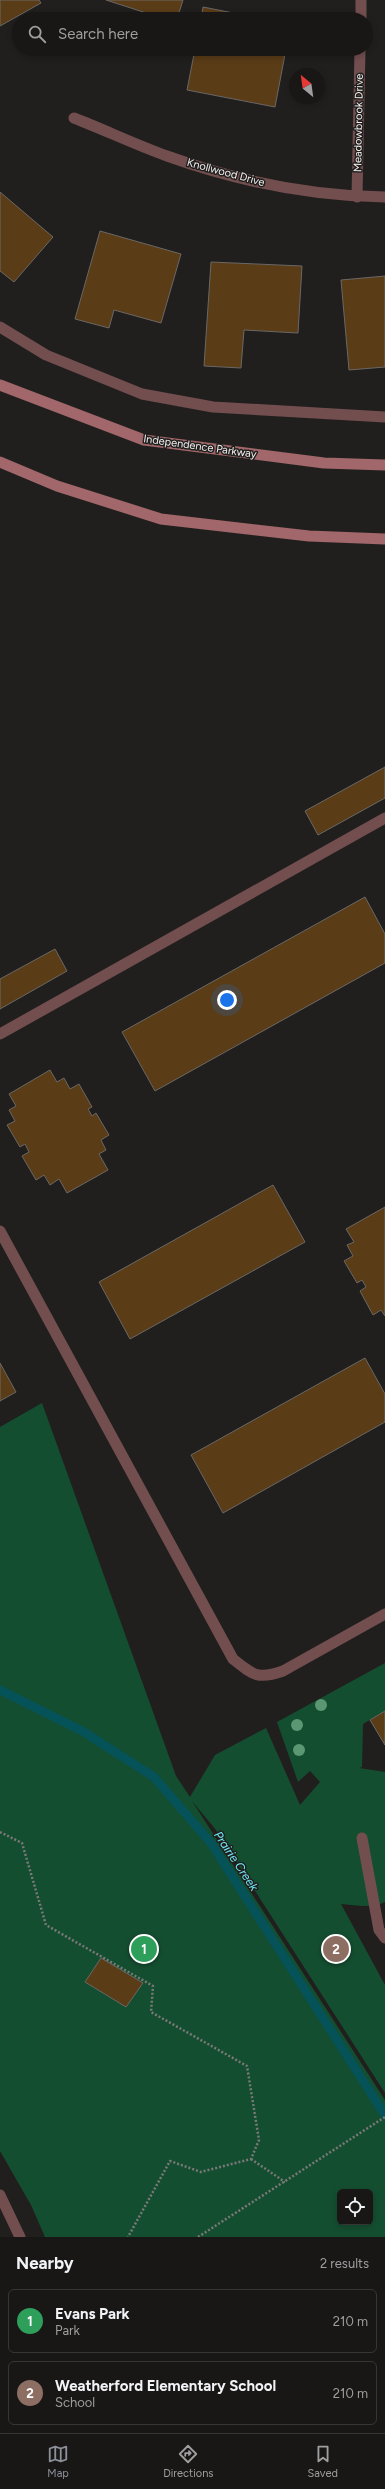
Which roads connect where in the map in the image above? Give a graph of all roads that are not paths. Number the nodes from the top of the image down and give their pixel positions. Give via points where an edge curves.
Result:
1 (361, 0) edge
2 (361, 12) edge
3 (360, 56) edge
4 (74, 118) dead end
5 (357, 197) junction
6 (385, 197) edge
7 (0, 327) edge
8 (0, 385) edge
9 (385, 417) edge
10 (0, 462) edge
11 (385, 465) edge
12 (385, 539) edge
13 (385, 818) edge
14 (0, 1034) edge
15 (0, 1231) edge
16 (385, 1614) edge
17 (362, 1838) dead end
18 (385, 1938) edge
19 (0, 2195) edge
20 (20, 2237) edge

1 - 2 street
3 - 5 street, Meadowbrook Drive
4 - 5 street, Knollwood Drive via 167,156 240,179
5 - 6 street, Knollwood Drive
7 - 9 street via 46,355 142,394 213,407
8 - 11 main road, Independence Parkway via 144,440 324,464
10 - 12 main road via 57,486 160,519 309,536
13 - 14 street
15 - 16 street via 233,1659 253,1675 269,1676 283,1671
17 - 18 street via 379,1930
19 - 20 street

